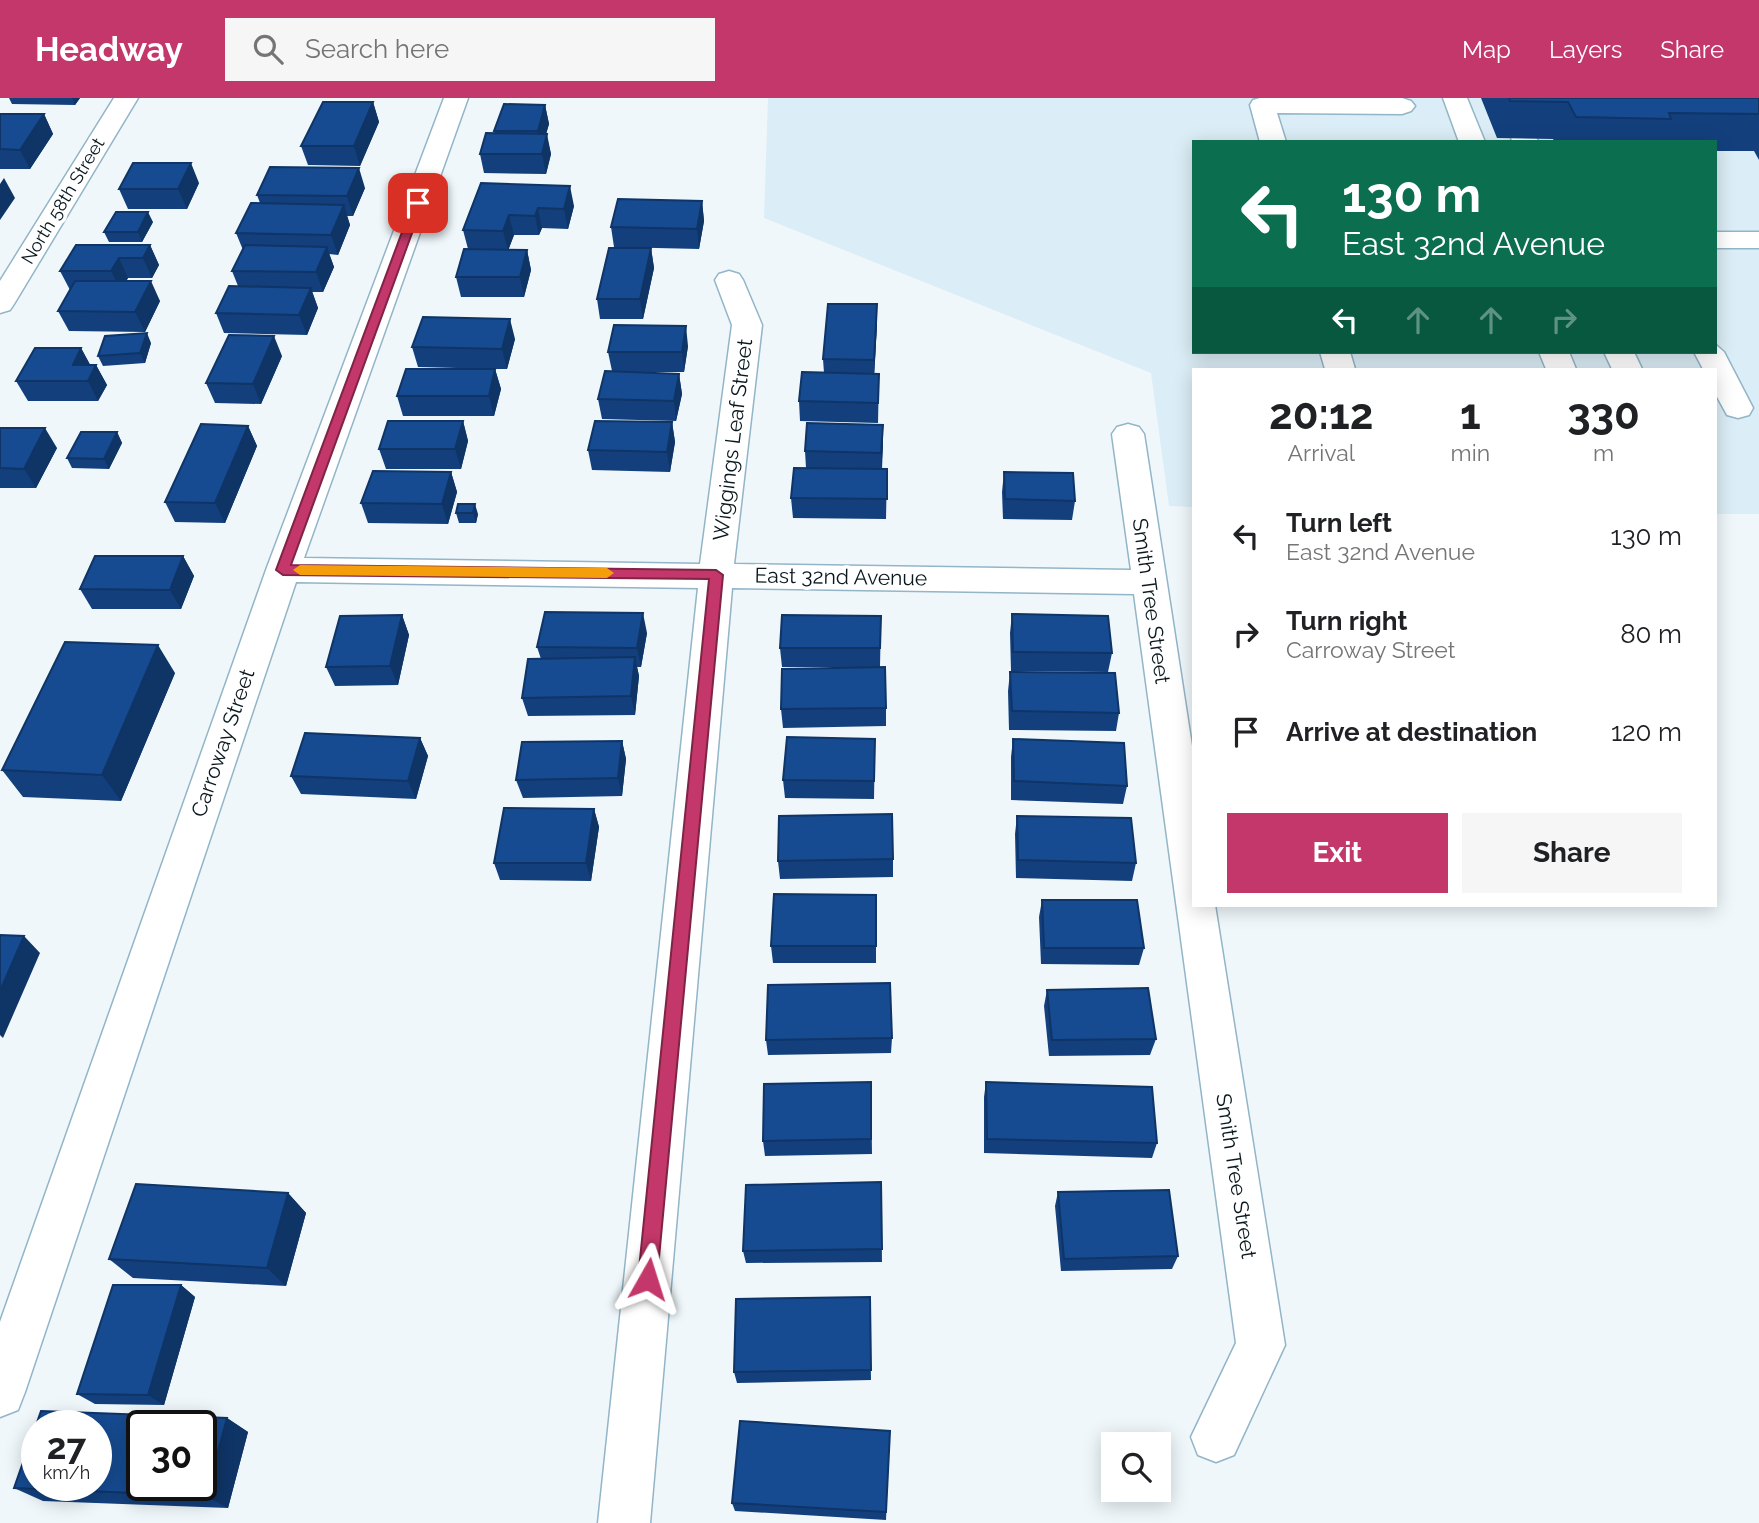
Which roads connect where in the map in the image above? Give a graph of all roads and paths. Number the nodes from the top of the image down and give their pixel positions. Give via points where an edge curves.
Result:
1 (126, 98) edge
2 (456, 98) edge
3 (1455, 98) edge
4 (1402, 106) dead end
5 (1272, 140) edge
6 (1471, 140) edge
7 (1717, 240) edge
8 (1759, 240) edge
9 (729, 280) dead end
10 (0, 304) edge
11 (1717, 368) edge
12 (1737, 408) edge
13 (1128, 434) dead end
14 (283, 570) junction
15 (716, 575) junction
16 (1147, 582) junction
17 (1192, 880) edge
18 (1195, 907) edge
19 (0, 1392) edge
20 (1216, 1437) dead end
21 (624, 1523) edge

1 - 10 street, North 58th Street
2 - 14 street, Carroway Street
3 - 6 street
4 - 5 street via 1262,105
7 - 8 street
9 - 15 street, Wiggings Leaf Street via 747,325
11 - 12 street
13 - 16 street, Smith Tree Street
14 - 15 street, East 32nd Avenue
14 - 19 street, Carroway Street
15 - 16 street, East 32nd Avenue
15 - 21 street, Wiggings Leaf Street
16 - 17 street, Smith Tree Street
18 - 20 street, Smith Tree Street via 1261,1345

